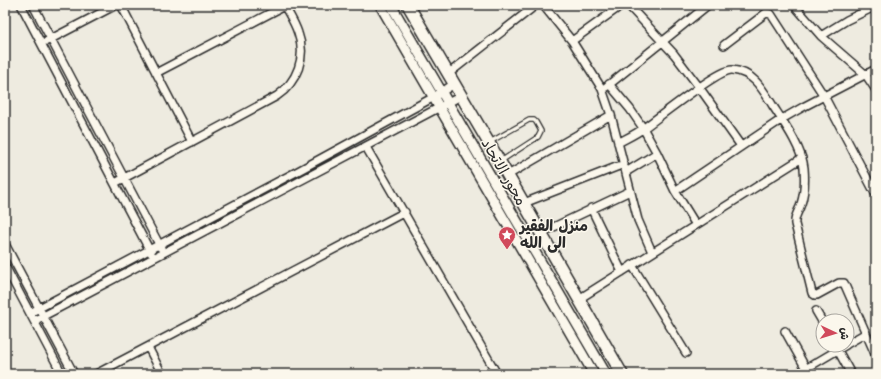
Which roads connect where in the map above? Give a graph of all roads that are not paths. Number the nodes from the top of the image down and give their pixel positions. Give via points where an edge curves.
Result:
1 (21, 5) edge
2 (33, 5) edge
3 (116, 5) edge
4 (121, 5) edge
5 (284, 5) edge
6 (380, 5) edge
7 (391, 5) edge
8 (408, 5) edge
9 (536, 5) edge
10 (544, 5) edge
11 (622, 5) edge
12 (628, 5) edge
13 (708, 5) edge
14 (794, 5) edge
15 (876, 6) edge
16 (821, 36) junction
17 (51, 39) junction
18 (572, 41) junction
19 (663, 42) junction
20 (42, 44) junction
21 (724, 45) dead end
22 (876, 69) edge
23 (156, 73) junction
24 (448, 74) junction
25 (866, 75) junction
26 (454, 84) junction
27 (609, 84) junction
28 (699, 87) junction
29 (602, 89) junction
30 (876, 90) edge
31 (438, 94) junction
32 (462, 96) junction
33 (824, 96) junction
34 (444, 105) junction
35 (611, 115) junction
36 (782, 119) junction
37 (643, 128) junction
38 (192, 142) junction
39 (489, 143) junction
40 (618, 143) junction
41 (366, 146) junction
42 (741, 146) junction
43 (657, 152) junction
44 (802, 158) junction
45 (500, 162) junction
46 (625, 168) junction
47 (508, 174) junction
48 (124, 178) junction
49 (115, 183) junction
50 (630, 191) junction
51 (675, 191) junction
52 (876, 194) edge
53 (524, 203) junction
54 (591, 208) junction
55 (405, 212) junction
56 (696, 225) junction
57 (541, 233) junction
58 (5, 244) edge
59 (159, 245) junction
60 (150, 250) junction
61 (652, 252) junction
62 (164, 253) junction
63 (154, 258) junction
64 (632, 265) junction
65 (5, 266) edge
66 (622, 272) junction
67 (579, 299) junction
68 (39, 308) junction
69 (30, 313) junction
70 (43, 317) junction
71 (34, 322) junction
72 (785, 331) dead end
73 (866, 333) junction
74 (855, 340) edge
75 (148, 347) junction
76 (686, 353) dead end
77 (830, 353) edge
78 (840, 353) edge
79 (876, 356) edge
80 (808, 371) edge
81 (62, 374) edge
82 (74, 374) edge
83 (96, 374) edge
84 (162, 374) edge
85 (498, 374) edge
86 (594, 374) edge
87 (606, 374) edge
88 (622, 374) edge
89 (796, 374) edge
90 (851, 374) edge

1 - 20 street
2 - 17 street
3 - 17 street
4 - 23 street
5 - 23 street
5 - 38 street via 298,32 302,47 301,61 293,81 277,96
6 - 31 street, محور الاتحاد
7 - 31 street, محور الاتحاد
8 - 24 main road
9 - 24 street
10 - 18 street
11 - 18 street
12 - 19 street
13 - 19 street
14 - 16 street
15 - 16 street
16 - 25 street
17 - 20 street
17 - 48 street
18 - 29 street
19 - 27 street
19 - 28 street
20 - 49 street
21 - 33 street via 766,13 771,14
22 - 25 street
23 - 38 street
24 - 26 main road
25 - 30 street
25 - 33 street
26 - 31 street
26 - 32 main road
27 - 29 street
27 - 37 street
28 - 36 street via 727,70 741,72 758,82
28 - 37 street
28 - 42 street
29 - 35 street
31 - 34 street, محور الاتحاد
31 - 59 street
32 - 34 street
32 - 39 main road
33 - 36 street
33 - 52 street
34 - 41 street
34 - 86 street, محور الاتحاد
34 - 87 street, محور الاتحاد
35 - 40 street
35 - 47 street
36 - 42 street
36 - 44 street
37 - 40 street
37 - 43 street
38 - 48 street
39 - 45 main road
39 - 45 lane via 529,120 536,122 541,131 538,137
40 - 46 street
41 - 55 street
41 - 62 street
42 - 51 street
43 - 46 street
43 - 51 street
44 - 56 street
44 - 73 street via 804,192 794,218 812,293 817,295 839,283 844,283
45 - 47 main road
46 - 50 street
46 - 53 street
47 - 53 main road
48 - 49 street
48 - 59 street
49 - 60 street
50 - 54 street
50 - 61 street via 638,220
51 - 56 street
53 - 57 main road
54 - 57 street
54 - 66 street
55 - 75 street
55 - 85 street
56 - 61 street
57 - 67 main road
58 - 68 street
59 - 60 street
59 - 62 street
60 - 63 street
60 - 68 street
61 - 64 street
62 - 63 street
63 - 70 street
64 - 66 street
64 - 76 street
65 - 69 street
66 - 67 street
67 - 88 main road
68 - 69 street
68 - 70 street
69 - 71 street
70 - 71 street
70 - 82 street
71 - 81 street
72 - 80 street
73 - 74 street
73 - 79 street
75 - 83 street
75 - 84 street
77 - 80 street
78 - 90 street
80 - 89 street

